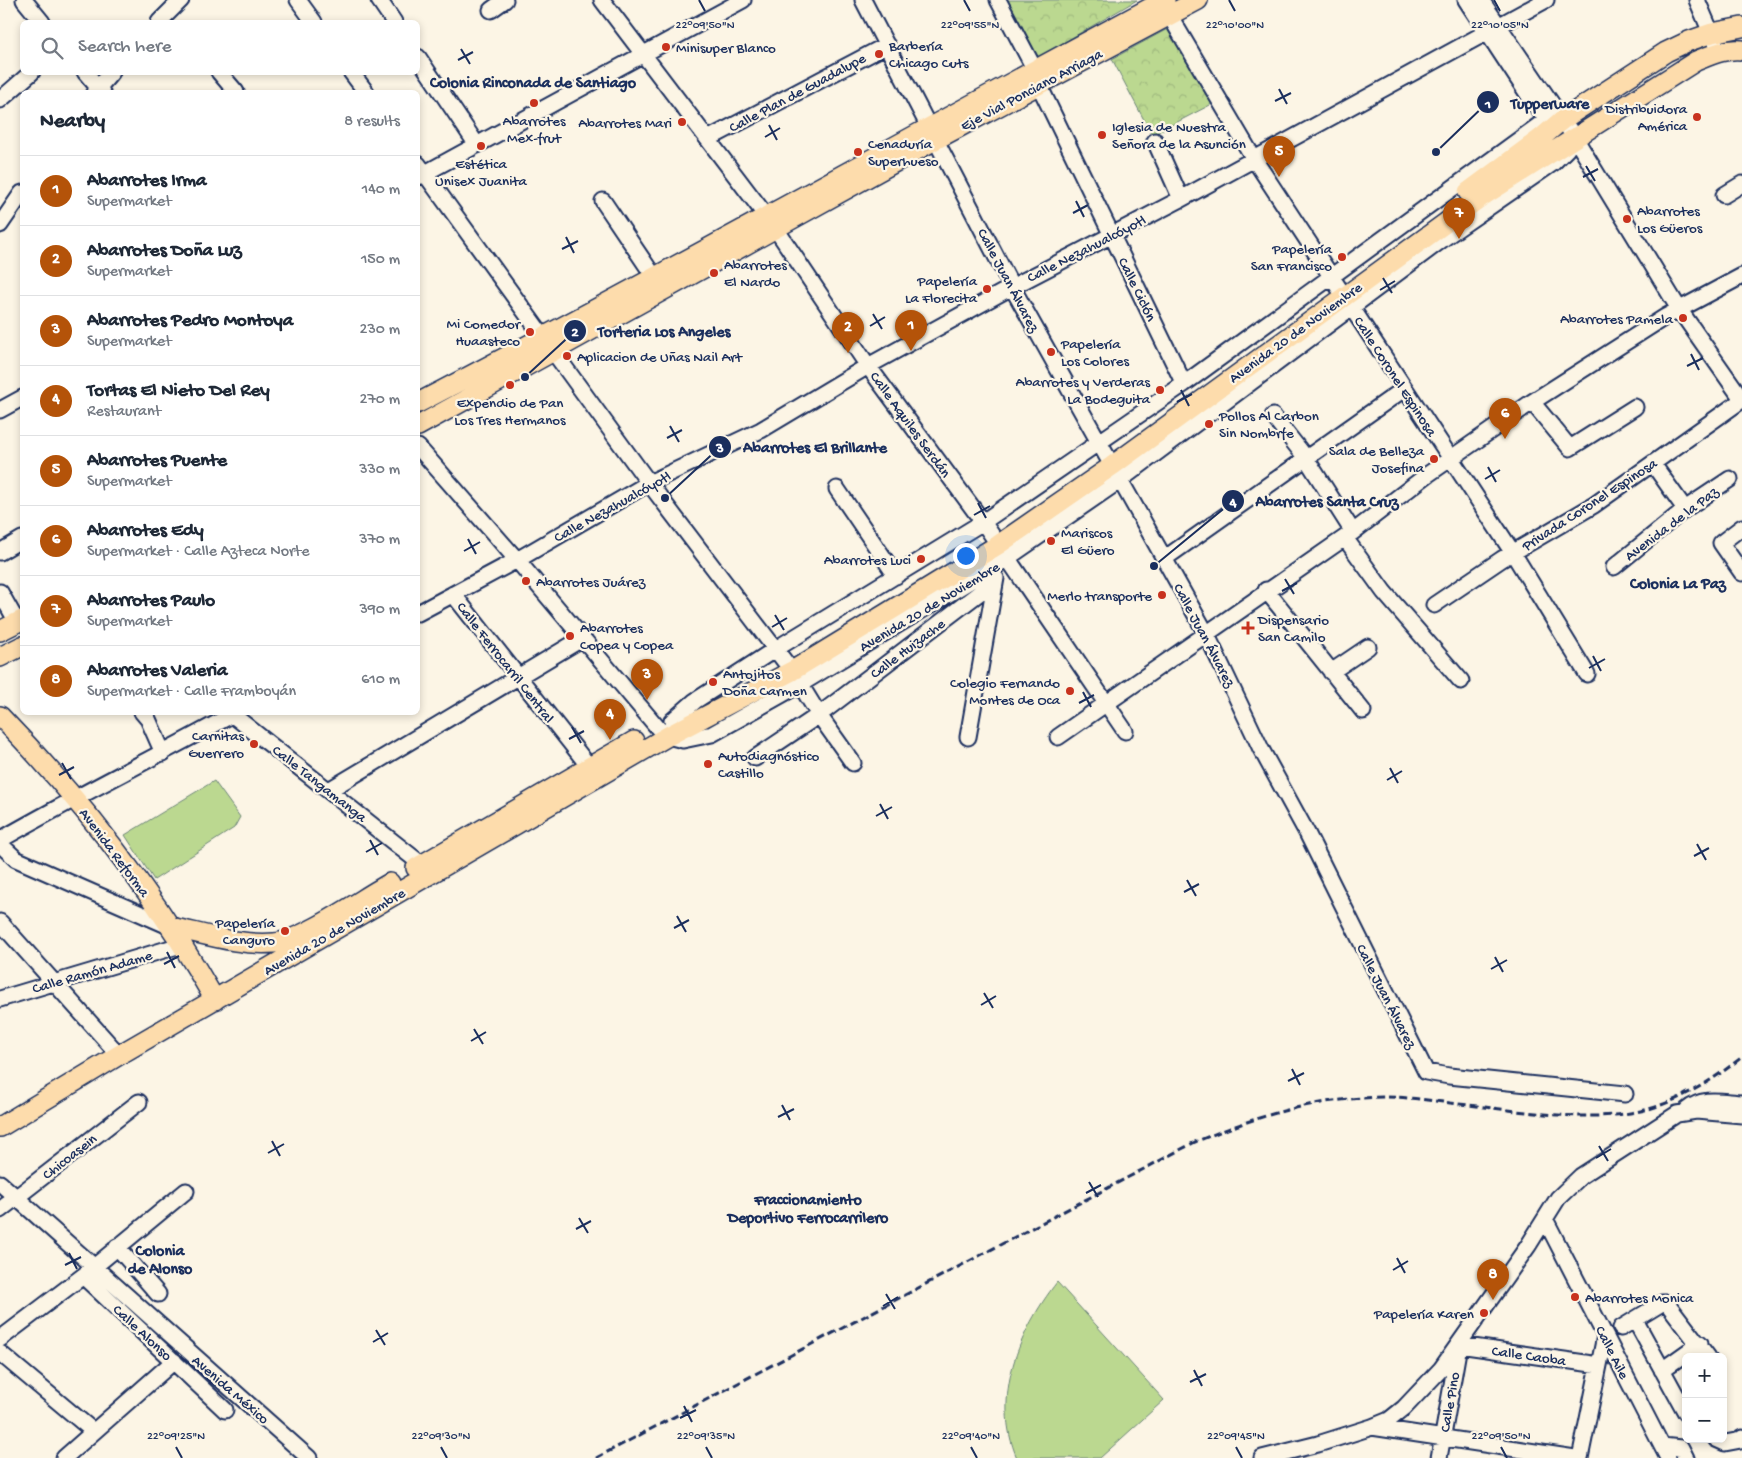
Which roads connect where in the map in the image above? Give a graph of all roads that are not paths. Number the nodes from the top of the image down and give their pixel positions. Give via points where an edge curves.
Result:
1 (24, 0) edge
2 (181, 0) edge
3 (298, 0) edge
4 (379, 0) edge
5 (505, 0) edge
6 (602, 0) edge
7 (743, 0) edge
8 (863, 0) edge
9 (998, 0) edge
10 (1198, 0) edge
11 (1466, 0) edge
12 (1481, 0) edge
13 (1546, 0) edge
14 (1697, 0) edge
15 (1164, 4) edge
16 (491, 10) dead end
17 (168, 19) edge
18 (40, 20) edge
19 (313, 20) edge
20 (393, 20) edge
21 (1742, 27) edge
22 (1491, 28) junction
23 (1712, 33) junction
24 (887, 45) junction
25 (1742, 50) edge
26 (1718, 53) junction
27 (643, 56) junction
28 (420, 60) edge
29 (29, 75) edge
30 (86, 75) edge
31 (110, 75) edge
32 (222, 75) edge
33 (353, 75) edge
34 (1037, 78) junction
35 (97, 90) edge
36 (99, 90) edge
37 (234, 90) edge
38 (364, 90) edge
39 (0, 100) edge
40 (1552, 127) junction
41 (932, 134) junction
42 (1575, 138) junction
43 (1521, 139) joint
44 (708, 140) junction
45 (1155, 141) dead end
46 (477, 145) junction
47 (1254, 158) junction
48 (1526, 168) junction
49 (420, 171) edge
50 (1742, 184) edge
51 (1724, 195) dead end
52 (20, 196) edge
53 (1181, 199) junction
54 (603, 201) dead end
55 (772, 223) junction
56 (0, 225) edge
57 (1112, 235) junction
58 (1742, 276) edge
59 (655, 278) junction
60 (1012, 287) junction
61 (1340, 293) junction
62 (1679, 308) junction
63 (548, 344) junction
64 (868, 366) junction
65 (1184, 384) junction
66 (1404, 389) junction
67 (20, 399) edge
68 (1742, 399) edge
69 (420, 402) edge
70 (1532, 402) junction
71 (1635, 407) dead end
72 (0, 410) edge
73 (1274, 416) dead end
74 (420, 425) edge
75 (420, 449) edge
76 (1306, 458) junction
77 (1450, 459) junction
78 (1109, 461) junction
79 (1653, 464) junction
80 (1730, 479) dead end
81 (649, 483) junction
82 (837, 489) dead end
83 (1686, 509) junction
84 (1742, 527) edge
85 (1349, 535) junction
86 (20, 540) edge
87 (995, 540) junction
88 (0, 552) edge
89 (1513, 553) junction
90 (1164, 559) junction
91 (517, 560) junction
92 (1614, 567) dead end
93 (1742, 573) edge
94 (896, 576) junction
95 (995, 581) junction
96 (1266, 590) junction
97 (0, 592) edge
98 (453, 594) junction
99 (1434, 605) dead end
100 (420, 612) edge
101 (20, 621) edge
102 (0, 631) edge
103 (1207, 635) junction
104 (583, 638) junction
105 (1368, 646) dead end
106 (20, 647) edge
107 (0, 657) edge
108 (787, 667) junction
109 (1331, 672) junction
110 (1588, 674) dead end
111 (518, 676) junction
112 (1461, 680) dead end
113 (1107, 704) junction
114 (1363, 710) dead end
115 (145, 715) edge
116 (230, 715) edge
117 (235, 715) edge
118 (819, 715) junction
119 (0, 716) edge
120 (666, 728) junction
121 (1125, 731) dead end
122 (968, 737) dead end
123 (1058, 737) dead end
124 (163, 753) junction
125 (755, 758) dead end
126 (853, 763) dead end
127 (593, 772) junction
128 (329, 790) junction
129 (74, 798) junction
130 (0, 840) edge
131 (0, 844) edge
132 (427, 869) junction
133 (0, 922) edge
134 (171, 927) junction
135 (184, 944) junction
136 (54, 982) junction
137 (0, 999) edge
138 (215, 1000) junction
139 (119, 1055) junction
140 (1625, 1094) dead end
141 (138, 1102) dead end
142 (1742, 1104) edge
143 (1686, 1111) junction
144 (1742, 1115) edge
145 (0, 1128) edge
146 (0, 1184) edge
147 (186, 1191) dead end
148 (16, 1198) junction
149 (0, 1210) edge
150 (1545, 1219) junction
151 (117, 1247) junction
152 (88, 1271) junction
153 (158, 1294) dead end
154 (152, 1320) joint
155 (1634, 1320) junction
156 (1621, 1328) dead end
157 (1605, 1336) junction
158 (0, 1339) edge
159 (1700, 1343) junction
160 (1459, 1345) junction
161 (0, 1353) edge
162 (1706, 1353) edge
163 (174, 1361) junction
164 (1598, 1364) junction
165 (1662, 1370) junction
166 (1680, 1389) edge
167 (225, 1410) dead end
168 (1372, 1427) junction
169 (93, 1431) junction
170 (1442, 1439) junction
171 (1742, 1440) edge
172 (1727, 1443) edge
173 (1687, 1449) edge
174 (1317, 1451) edge
175 (1665, 1452) edge
176 (64, 1458) edge
177 (309, 1458) edge
178 (1262, 1458) edge
179 (1439, 1458) edge
180 (1575, 1458) edge
181 (1580, 1458) edge

1 - 18 street
2 - 17 street
3 - 19 street
4 - 20 street
5 - 16 street
6 - 27 street, Calle Aquiles Serdán
7 - 27 street
8 - 24 street, Calle Juan Álvarez
9 - 34 street, Calle Ciclón
10 - 15 main road, Eje Vial Ponciano Arriaga
11 - 22 street
12 - 22 street
13 - 22 street, Calle Nezahualcóyotl
14 - 23 street
15 - 34 main road, Eje Vial Ponciano Arriaga
15 - 47 street, Calle Coronel Espinosa
21 - 23 main road
22 - 40 street
22 - 47 street, Calle Nezahualcóyotl
23 - 26 street
23 - 40 main road via 1666,52
24 - 41 street, Calle Juan Álvarez
24 - 44 street, Calle Plan de Guadalupe
25 - 26 main road
26 - 42 main road via 1696,61
27 - 44 street, Calle Aquiles Serdán
27 - 46 street
28 - 46 street
29 - 39 street
30 - 35 street
31 - 36 street
32 - 37 street
33 - 38 street
34 - 41 main road, Eje Vial Ponciano Arriaga
34 - 57 street, Calle Ciclón
40 - 42 street
40 - 43 main road
40 - 48 main road
40 - 61 main road, Avenida 20 de Noviembre
41 - 55 main road, Eje Vial Ponciano Arriaga
41 - 60 street, Calle Juan Álvarez
42 - 48 main road, Avenida 20 de Noviembre
42 - 61 street, Avenida 20 de Noviembre via 1553,163 1447,236
42 - 62 street
43 - 61 street, Avenida 20 de Noviembre
44 - 55 street, Calle Aquiles Serdán
45 - 53 street
46 - 49 street
47 - 53 street, Calle Nezahualcóyotl
47 - 61 street, Calle Coronel Espinosa
48 - 61 main road, Avenida 20 de Noviembre
49 - 63 street
50 - 51 street
52 - 56 street
53 - 57 street, Calle Nezahualcóyotl
54 - 59 street
55 - 59 main road, Eje Vial Ponciano Arriaga
55 - 63 main road, Eje Vial Ponciano Arriaga
55 - 64 street, Calle Aquiles Serdán
57 - 60 street, Calle Nezahualcóyotl
57 - 65 street, Calle Ciclón
58 - 62 street
59 - 63 main road, Eje Vial Ponciano Arriaga
60 - 64 street, Calle Nezahualcóyotl
60 - 78 street, Calle Juan Álvarez
61 - 65 street, Avenida 20 de Noviembre
61 - 66 street, Calle Coronel Espinosa
61 - 78 main road, Avenida 20 de Noviembre
62 - 68 street
62 - 70 street
63 - 69 main road, Eje Vial Ponciano Arriaga
63 - 74 main road, Eje Vial Ponciano Arriaga
63 - 81 street
64 - 81 street, Calle Nezahualcóyotl via 761,430
64 - 87 street, Calle Aquiles Serdán
65 - 78 street, Avenida 20 de Noviembre
66 - 76 street
66 - 77 street, Calle Coronel Espinosa
67 - 72 street
68 - 79 street, Privada Coronel Espinosa
70 - 71 street via 1570,448
70 - 77 street
73 - 76 street
75 - 91 street
76 - 85 street
76 - 90 street
77 - 85 street
77 - 89 street, Calle Coronel Espinosa
78 - 87 main road, Avenida 20 de Noviembre
78 - 87 street, Avenida 20 de Noviembre
78 - 90 street, Calle Juan Álvarez
79 - 83 street
79 - 89 street, Privada Coronel Espinosa via 1594,505
80 - 83 street, Avenida de la Paz
81 - 91 street, Calle Nezahualcóyotl
81 - 108 street
82 - 94 street
83 - 92 street, Avenida de la Paz
84 - 93 street via 1721,543
85 - 96 street
85 - 112 street via 1384,592
86 - 88 street
87 - 94 street, Avenida 20 de Noviembre
87 - 95 street
87 - 108 main road, Avenida 20 de Noviembre
87 - 113 street, Calle Aquiles Serdán
89 - 99 street, Privada Coronel Espinosa
89 - 110 street, Calle Coronel Espinosa
90 - 103 street, Calle Juan Álvarez
91 - 98 street, Calle Nezahualcóyotl
91 - 104 street
94 - 108 street, Avenida 20 de Noviembre
95 - 118 street, Calle Huizache
95 - 122 street
96 - 103 street
96 - 109 street
97 - 101 street
98 - 100 street, Calle Nezahualcóyotl
98 - 111 street, Calle Ferrocarril Central
101 - 102 main road
103 - 113 street
103 - 140 street, Calle Juan Álvarez via 1426,1072
104 - 111 street
104 - 120 street
105 - 109 street
106 - 107 main road
108 - 118 street
108 - 120 main road, Avenida 20 de Noviembre
108 - 120 street, Avenida 20 de Noviembre via 695,701
109 - 114 street
111 - 127 street, Calle Ferrocarril Central
111 - 128 street
113 - 121 street, Calle Aquiles Serdán
113 - 123 street
115 - 124 street
116 - 124 street
117 - 128 street, Calle Tangamanga
118 - 125 street, Calle Huizache
118 - 126 street
119 - 129 main road, Avenida Reforma
120 - 127 main road, Avenida 20 de Noviembre
124 - 129 street
127 - 132 main road, Avenida 20 de Noviembre
128 - 132 street, Calle Tangamanga
129 - 130 street
129 - 134 main road, Avenida Reforma
131 - 134 street via 16,859
132 - 134 main road, Avenida 20 de Noviembre via 302,934 274,942 251,943
132 - 138 main road, Avenida 20 de Noviembre
133 - 136 street
134 - 135 main road, Avenida Reforma
135 - 136 street, Calle Ramón Adame
135 - 138 main road, Avenida Reforma
136 - 137 street, Calle Ramón Adame
136 - 139 street
138 - 139 main road, Avenida 20 de Noviembre
139 - 145 main road, Avenida 20 de Noviembre
141 - 148 street, Chicoasein
142 - 143 street via 1703,1100
143 - 144 street
143 - 150 street via 1668,1119 1581,1176 1558,1198
146 - 148 street, Calle Alonso
147 - 151 street
148 - 149 street, Chicoasein
148 - 152 street, Calle Alonso
150 - 157 street, Calle Aile
150 - 160 street
151 - 152 street
151 - 153 street
152 - 154 street, Calle Alonso
152 - 158 street
152 - 163 street, Calle Alonso
154 - 177 street, Avenida México
155 - 156 street
155 - 159 street via 1667,1303
155 - 165 street
157 - 164 street
157 - 175 street, Calle Aile
159 - 162 street
159 - 165 street
160 - 164 street, Calle Caoba
160 - 168 street via 1404,1408 1389,1420
160 - 170 street, Calle Pino
161 - 169 street
163 - 167 street, Calle Alonso
163 - 169 street
164 - 181 street
165 - 166 street
168 - 170 street
168 - 174 street
169 - 176 street
170 - 179 street, Calle Pino
170 - 180 street
171 - 172 street
173 - 175 street
174 - 178 street

